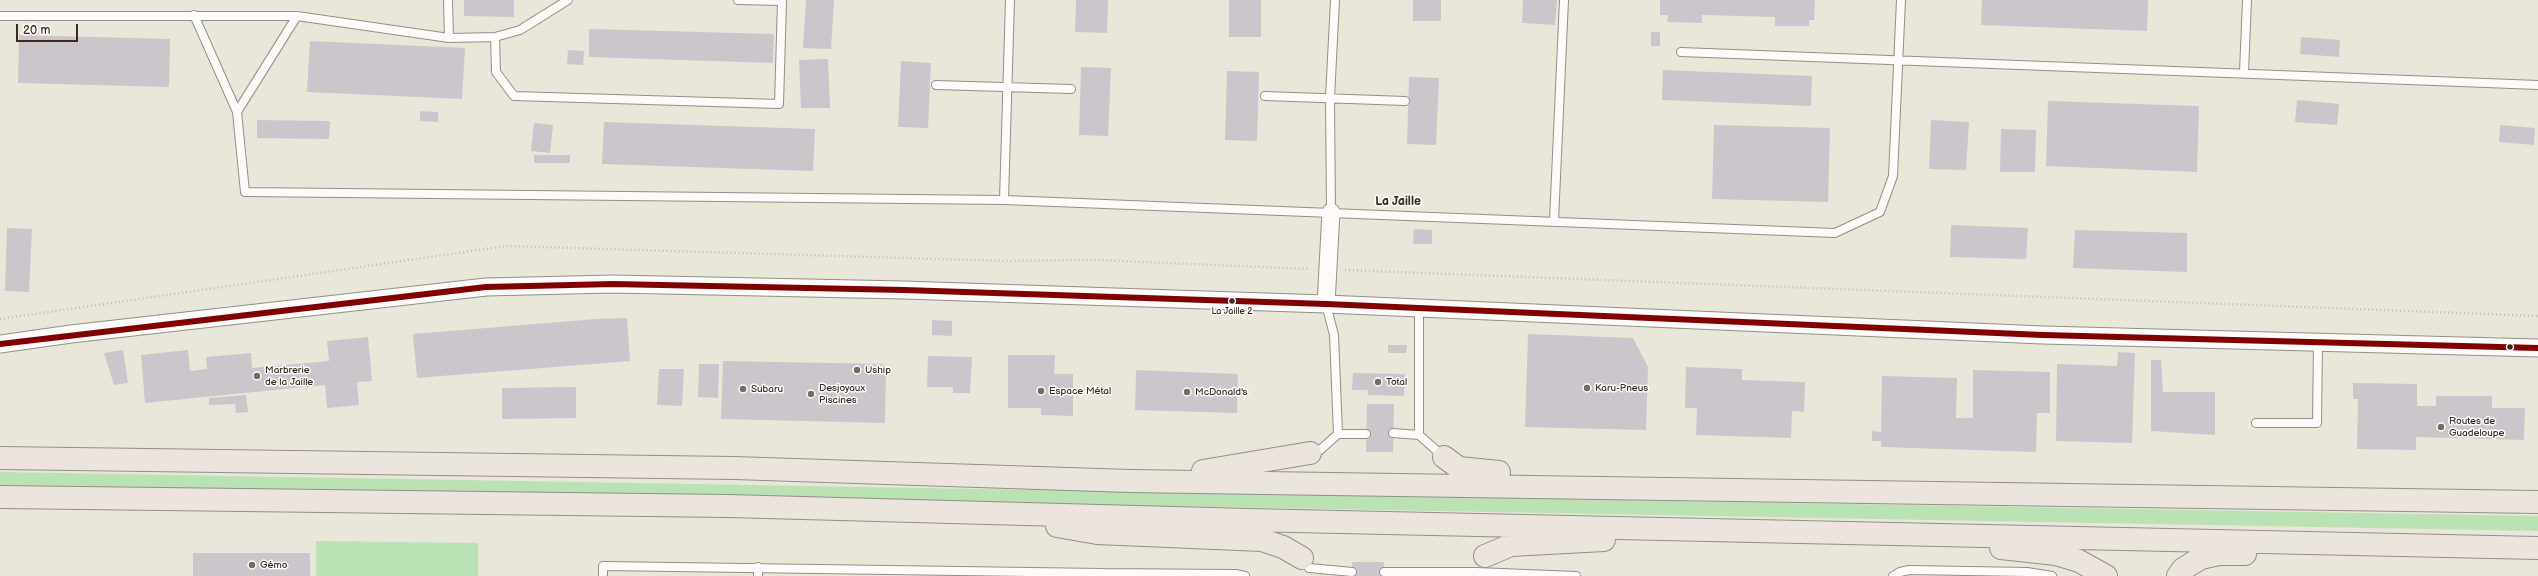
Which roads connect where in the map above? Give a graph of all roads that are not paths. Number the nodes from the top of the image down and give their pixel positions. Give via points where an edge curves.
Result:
1 (448, 0) edge
2 (568, 0) edge
3 (738, 0) edge
4 (1010, 0) edge
5 (1335, 0) edge
6 (1564, 0) edge
7 (1901, 0) edge
8 (2247, 0) edge
9 (194, 15) junction
10 (0, 16) edge
11 (297, 16) junction
12 (495, 37) junction
13 (449, 38) junction
14 (1681, 52) dead end
15 (1898, 61) junction
16 (2244, 72) junction
17 (936, 85) dead end
18 (2538, 85) edge
19 (1008, 87) junction
20 (1071, 89) dead end
21 (1265, 96) dead end
22 (1330, 98) junction
23 (1405, 101) dead end
24 (237, 112) junction
25 (1004, 200) junction
26 (1331, 212) junction
27 (1554, 221) junction
28 (1326, 304) junction
29 (1418, 308) junction
30 (2318, 343) junction
31 (0, 344) edge
32 (2538, 348) edge
33 (2256, 423) dead end
34 (1393, 433) dead end
35 (1338, 434) junction
36 (1366, 434) dead end
37 (1418, 435) junction
38 (1310, 453) joint
39 (1444, 457) joint
40 (0, 458) edge
41 (1130, 481) junction
42 (1733, 490) junction
43 (0, 497) edge
44 (2538, 502) edge
45 (989, 514) junction
46 (1739, 530) junction
47 (1819, 532) junction
48 (2538, 549) edge
49 (758, 567) junction
50 (1307, 567) edge
51 (1479, 568) edge
52 (1922, 570) junction
53 (1352, 572) dead end
54 (1384, 572) dead end
55 (1102, 574) edge
56 (1150, 575) edge
57 (603, 576) edge
58 (758, 576) edge
59 (1245, 576) edge
60 (1576, 576) edge
61 (1893, 576) edge
62 (1933, 576) edge
63 (2052, 576) edge
64 (2106, 576) edge
65 (2178, 576) edge

1 - 13 lane
2 - 12 lane via 520,30
3 - 12 lane via 782,1 779,104 514,96 496,72
4 - 19 lane
5 - 22 lane
6 - 27 lane
7 - 15 lane
8 - 16 lane
9 - 10 lane
9 - 11 lane
9 - 24 lane
11 - 13 lane
11 - 24 lane
12 - 13 lane
14 - 15 lane
15 - 16 lane
15 - 27 lane via 1893,176 1880,212 1835,233
16 - 18 lane
17 - 19 lane
19 - 20 lane
19 - 25 lane
21 - 22 lane
22 - 23 lane
22 - 26 lane
24 - 25 lane via 245,192
25 - 26 lane
26 - 27 lane
26 - 28 street
28 - 29 street
28 - 31 street via 904,290 645,285 486,287
28 - 35 lane via 1334,335
29 - 30 street via 2028,334
29 - 37 lane
30 - 32 street
30 - 33 lane via 2317,423
34 - 37 lane
35 - 36 lane
35 - 38 lane via 1320,450
37 - 39 lane
38 - 41 highway
39 - 42 highway via 1459,468 1467,470
40 - 41 highway via 734,468
41 - 42 highway
42 - 44 highway
43 - 45 highway via 728,506
45 - 46 highway
45 - 50 highway via 1097,533 1262,540 1284,547
46 - 47 highway
46 - 51 highway via 1511,545
47 - 48 highway
47 - 64 highway via 2056,554
48 - 65 highway via 2486,557 2219,554 2202,558 2183,569
49 - 55 lane
49 - 57 lane via 603,566
49 - 58 lane
50 - 53 lane
51 - 54 lane
51 - 60 lane
52 - 61 lane via 1900,572
52 - 62 lane
52 - 63 lane via 2027,572
55 - 56 lane
56 - 59 lane

